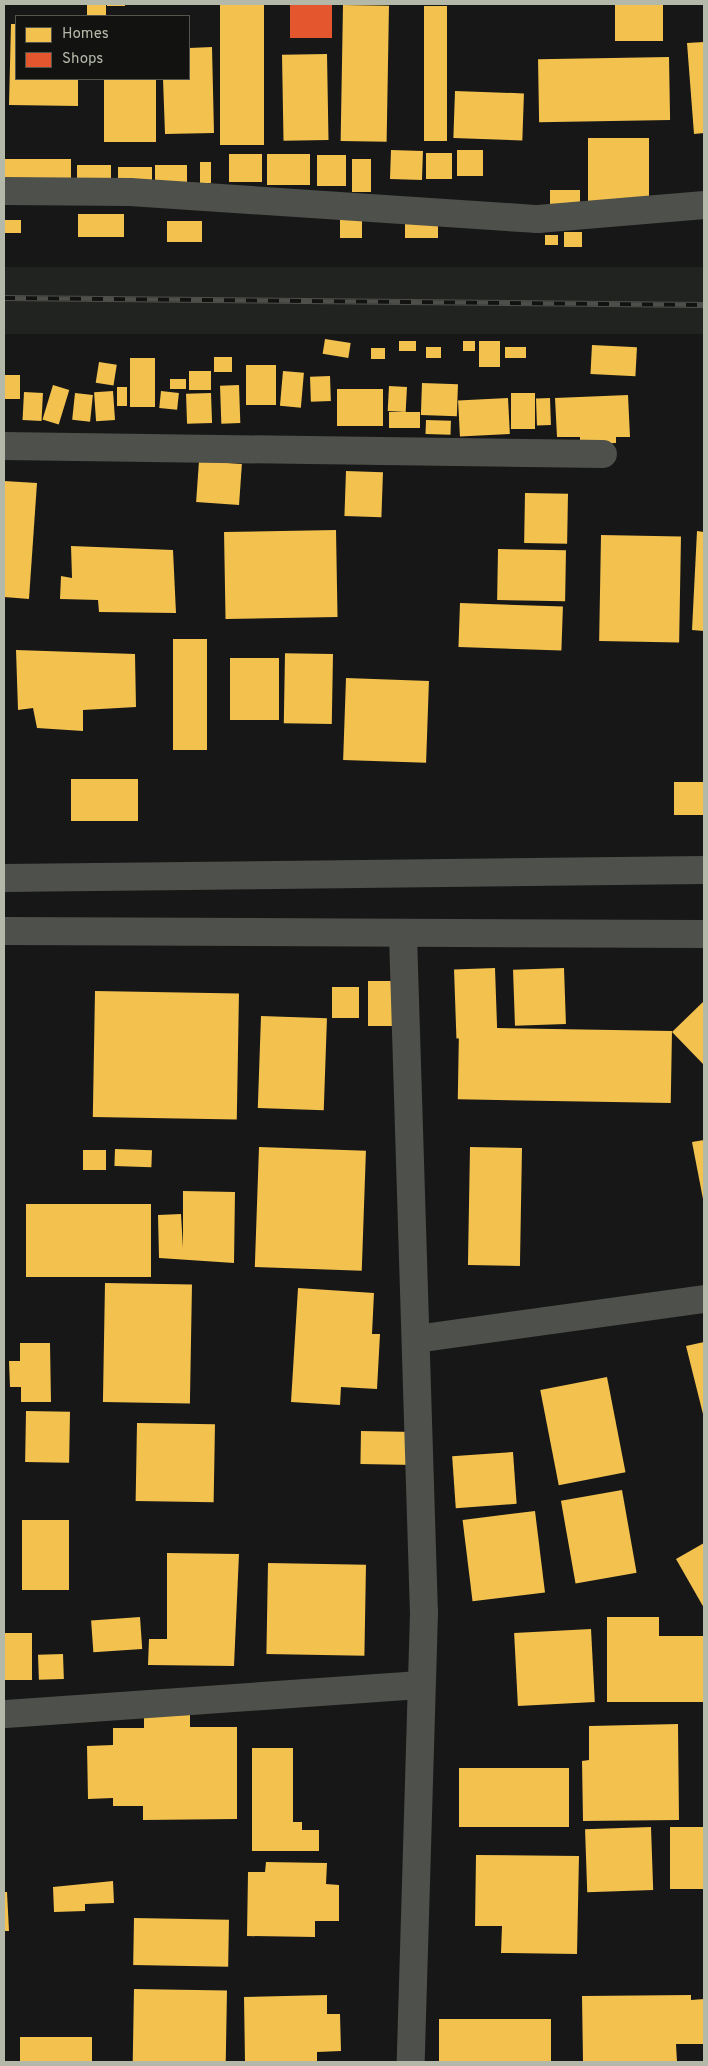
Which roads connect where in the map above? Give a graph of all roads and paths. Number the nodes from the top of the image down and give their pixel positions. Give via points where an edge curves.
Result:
1 (4, 191) edge
2 (704, 205) edge
3 (4, 446) edge
4 (602, 454) dead end
5 (704, 870) edge
6 (4, 878) edge
7 (4, 931) edge
8 (704, 934) edge
9 (403, 935) junction
10 (704, 1299) edge
11 (416, 1339) junction
12 (420, 1684) junction
13 (6, 1714) dead end
14 (411, 2062) edge

1 - 2 street via 130,192 538,219
3 - 4 street
5 - 6 street
7 - 9 street
8 - 9 street
9 - 11 street
10 - 11 street
11 - 12 street via 424,1613
12 - 13 street
12 - 14 street

